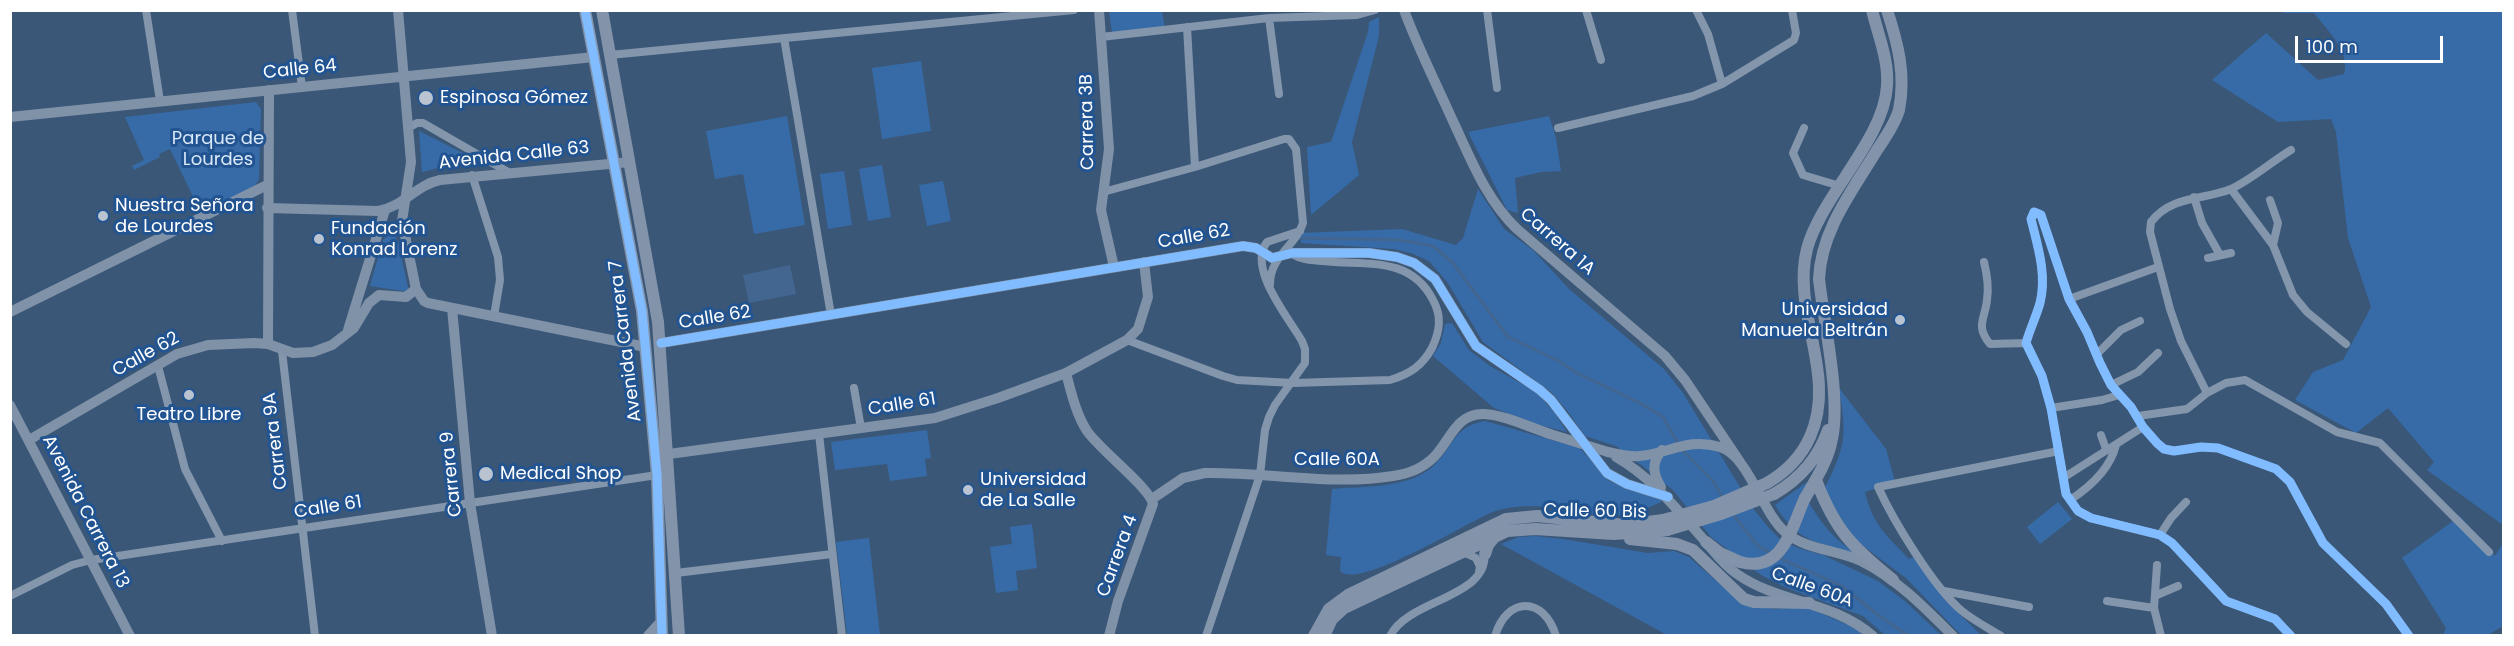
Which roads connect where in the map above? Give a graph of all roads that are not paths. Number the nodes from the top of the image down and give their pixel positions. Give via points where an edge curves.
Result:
1 (146, 10) edge
2 (292, 10) edge
3 (398, 10) edge
4 (585, 10) edge
5 (602, 10) edge
6 (1074, 10) edge
7 (1099, 10) edge
8 (1375, 10) edge
9 (1404, 10) edge
10 (1487, 10) edge
11 (1586, 10) edge
12 (1696, 10) edge
13 (1792, 10) edge
14 (1872, 10) edge
15 (1887, 10) edge
16 (1269, 18) junction
17 (1187, 27) junction
18 (1101, 37) junction
19 (784, 38) junction
20 (610, 55) junction
21 (594, 57) junction
22 (1600, 60) dead end
23 (404, 77) junction
24 (1722, 84) junction
25 (302, 87) junction
26 (1497, 88) dead end
27 (269, 90) junction
28 (1279, 94) dead end
29 (160, 101) junction
30 (10, 117) edge
31 (408, 128) junction
32 (1558, 128) dead end
33 (1804, 128) dead end
34 (2291, 150) dead end
35 (630, 162) junction
36 (615, 163) junction
37 (1195, 167) junction
38 (508, 172) junction
39 (472, 176) junction
40 (267, 185) junction
41 (1840, 186) junction
42 (2231, 189) junction
43 (1103, 192) junction
44 (2194, 196) junction
45 (2270, 200) dead end
46 (403, 201) junction
47 (267, 208) junction
48 (385, 210) junction
49 (1300, 231) junction
50 (391, 235) junction
51 (2273, 244) junction
52 (1262, 253) junction
53 (1292, 253) junction
54 (2231, 253) dead end
55 (2220, 255) junction
56 (1279, 257) junction
57 (2208, 258) dead end
58 (1144, 262) junction
59 (1984, 262) dead end
60 (1114, 267) junction
61 (2158, 267) junction
62 (1270, 287) junction
63 (416, 289) junction
64 (2069, 299) junction
65 (452, 308) junction
66 (10, 312) edge
67 (831, 315) junction
68 (495, 316) junction
69 (2140, 321) dead end
70 (345, 336) junction
71 (1127, 340) junction
72 (661, 343) junction
73 (2026, 343) junction
74 (268, 344) junction
75 (2346, 344) dead end
76 (646, 347) junction
77 (282, 351) junction
78 (2158, 353) dead end
79 (2097, 354) junction
80 (158, 366) junction
81 (1066, 373) junction
82 (1293, 382) junction
83 (2111, 385) junction
84 (854, 388) dead end
85 (2207, 393) junction
86 (2118, 396) junction
87 (1833, 398) junction
88 (2051, 408) junction
89 (12, 410) edge
90 (2138, 416) junction
91 (2143, 427) junction
92 (861, 428) junction
93 (819, 434) junction
94 (2101, 435) dead end
95 (29, 440) junction
96 (2116, 445) junction
97 (2106, 449) junction
98 (1662, 450) junction
99 (2059, 451) junction
100 (1608, 452) junction
101 (669, 454) junction
102 (1740, 462) junction
103 (657, 475) junction
104 (1260, 475) junction
105 (2063, 478) junction
106 (1816, 480) junction
107 (1770, 488) junction
108 (1664, 493) junction
109 (1152, 499) junction
110 (2070, 500) junction
111 (2186, 502) dead end
112 (470, 503) junction
113 (1665, 525) junction
114 (303, 528) junction
115 (1599, 533) junction
116 (1497, 534) junction
117 (1469, 535) junction
118 (2160, 535) junction
119 (222, 541) junction
120 (1482, 541) junction
121 (1706, 542) junction
122 (1461, 551) junction
123 (2489, 552) dead end
124 (832, 554) junction
125 (1485, 554) junction
126 (91, 560) junction
127 (2157, 565) dead end
128 (676, 573) junction
129 (1478, 576) junction
130 (1893, 580) junction
131 (2178, 586) dead end
132 (1944, 591) junction
133 (2157, 595) junction
134 (10, 596) edge
135 (2107, 601) dead end
136 (1809, 603) junction
137 (2029, 607) dead end
138 (2154, 608) junction
139 (661, 630) edge
140 (130, 636) edge
141 (315, 636) edge
142 (492, 636) edge
143 (649, 636) edge
144 (680, 636) edge
145 (842, 636) edge
146 (1109, 636) edge
147 (1206, 636) edge
148 (1314, 636) edge
149 (1324, 636) edge
150 (1390, 636) edge
151 (1495, 636) edge
152 (1556, 636) edge
153 (1873, 636) edge
154 (1953, 636) edge
155 (2001, 636) edge
156 (2161, 636) edge
157 (2291, 636) edge
158 (2409, 636) edge

1 - 29 street
2 - 25 street
3 - 23 street
4 - 21 main road, Avenida Carrera 7
5 - 20 main road, Avenida Carrera 7
6 - 19 street
7 - 18 street, Carrera 3B
8 - 16 street via 1357,15
9 - 102 street, Carrera 1A via 1476,170 1498,209 1665,356
10 - 26 street
11 - 22 street
12 - 24 street via 1708,34
13 - 24 street via 1794,40
14 - 41 main road, Calle 60 Bis via 1883,46 1887,87 1873,130
15 - 87 main road via 1901,58 1898,111 1836,217 1820,262
16 - 17 street
16 - 28 street
17 - 18 street
17 - 37 street
18 - 43 street, Carrera 3B via 1109,149
19 - 20 street
19 - 67 street
20 - 35 main road, Avenida Carrera 7
21 - 23 street, Calle 64
21 - 36 main road, Avenida Carrera 7
23 - 25 street, Calle 64
23 - 31 street
24 - 32 street via 1693,96
25 - 27 street, Calle 64
27 - 29 street, Calle 64
27 - 40 street
29 - 30 street, Calle 64
31 - 38 street via 423,123
31 - 46 street via 411,170
33 - 41 street via 1792,153 1803,175
34 - 42 street
35 - 36 street, Avenida Calle 63
35 - 72 main road, Avenida Carrera 7
36 - 38 street, Avenida Calle 63
36 - 76 main road, Avenida Carrera 7
37 - 43 street
37 - 49 street via 1289,139 1296,149 1304,223
38 - 39 street, Avenida Calle 63
39 - 46 street, Avenida Calle 63 via 432,182
39 - 68 street via 498,257 500,280
40 - 47 street
40 - 66 street
41 - 107 main road, Calle 60 Bis via 1812,236 1805,263 1805,291 1820,382 1819,406 1802,452
42 - 44 street
42 - 51 street
43 - 60 street, Carrera 3B via 1102,220
44 - 55 street via 2202,223
44 - 61 street via 2163,210 2151,222
45 - 51 street via 2278,223
46 - 48 street, Avenida Calle 63
46 - 50 street
47 - 48 street, Avenida Calle 63
47 - 74 street
48 - 50 street
49 - 52 street via 1267,242
49 - 56 street
50 - 63 street
50 - 70 street
51 - 75 street via 2293,296
52 - 56 street, Calle 62
52 - 58 street, Calle 62 via 1243,246
52 - 62 street via 1261,266
53 - 56 street
53 - 82 street via 1305,259 1386,265 1409,272 1433,298 1440,321 1433,346 1422,364 1404,376 1390,380
53 - 108 street via 1369,253 1414,263 1435,279 1476,346 1551,400 1607,473 1619,481
54 - 55 street
55 - 57 street
56 - 62 street via 1271,270
58 - 60 street, Calle 62
58 - 71 street, Calle 61 via 1148,302 1138,328
59 - 73 street via 1988,276 1981,325 1984,336 1990,344
60 - 67 street, Calle 62
61 - 64 street
61 - 85 street via 2181,341
62 - 82 street via 1305,349 1305,363
63 - 65 street via 424,301
63 - 70 street, Calle 62 via 406,297 384,294 374,298 360,322
64 - 73 street via 2041,215 2034,212 2031,219 2043,282
64 - 79 street
65 - 68 street
65 - 112 street, Carrera 9
67 - 72 street, Calle 62
68 - 76 street
69 - 79 street via 2121,330
70 - 77 street, Calle 62 via 313,352
71 - 81 street, Calle 61
71 - 82 street via 1223,376 1256,382
72 - 101 main road, Avenida Carrera 7
73 - 88 street via 2042,376
74 - 77 street, Calle 62
74 - 80 street, Calle 62 via 207,345 177,354
76 - 103 main road, Avenida Carrera 7
77 - 114 street, Carrera 9A
78 - 83 street via 2138,372
79 - 83 street
80 - 95 street, Calle 62
80 - 119 street via 186,469
81 - 92 street, Calle 61 via 934,418
81 - 109 street, Carrera 4 via 1087,431
82 - 104 street via 1269,417
83 - 86 street
84 - 92 street
85 - 90 street via 2187,409
85 - 123 street via 2226,383 2245,380 2337,432 2380,443
86 - 88 street
86 - 90 street
87 - 106 main road via 1832,440
87 - 107 main road, Calle 60 Bis via 1829,427 1806,470 1786,487
88 - 99 street
89 - 95 street, Avenida Carrera 13
90 - 91 street
91 - 96 street
91 - 158 street via 2164,449 2218,448 2276,469 2290,482 2323,543 2386,604
92 - 93 street, Calle 61
93 - 101 street, Calle 61
93 - 124 street
94 - 97 street
95 - 126 street, Avenida Carrera 13
96 - 97 street
96 - 110 street via 2105,468 2088,488
97 - 105 street
98 - 100 street, Calle 60A via 1641,456
98 - 102 street, Calle 60A via 1689,444 1722,448
98 - 108 street via 1654,466
99 - 105 street
99 - 132 street via 1878,487
100 - 104 street, Calle 60A, bridge via 1480,414 1459,423 1434,457 1404,474 1353,479
100 - 108 street, Calle 60A
101 - 128 main road, Avenida Carrera 7
102 - 130 street, Calle 60A via 1762,502 1786,533 1861,561
103 - 112 street, Calle 61
103 - 139 main road, Avenida Carrera 7
104 - 109 street, Calle 60A via 1194,475 1172,483
104 - 147 street
105 - 110 street
106 - 121 main road, bridge via 1782,549 1764,560 1740,562
106 - 130 main road via 1828,510 1847,540
107 - 113 main road, Calle 60 Bis, bridge via 1721,514
108 - 121 street, Calle 60A
109 - 146 street, Carrera 4 via 1152,510
110 - 118 street via 2078,512 2091,518
111 - 118 street
112 - 114 street, Calle 61
112 - 142 street, Carrera 9
113 - 115 main road, Calle 60 Bis via 1636,533
113 - 117 main road, Calle 60 Bis via 1537,516 1506,519
114 - 119 street, Calle 61
114 - 141 street, Carrera 9A
115 - 116 main road, Calle 60 Bis via 1525,528
115 - 136 main road via 1686,546 1734,591 1754,602
116 - 120 main road, Calle 60 Bis
116 - 125 main road
117 - 120 street
117 - 148 main road, Calle 60 Bis via 1338,602 1322,619
118 - 157 street via 2226,601 2275,619
119 - 126 street, Calle 61
120 - 122 main road, Calle 60 Bis
120 - 125 street
121 - 136 street, Calle 60A via 1729,568 1750,582
122 - 129 street via 1476,558
122 - 149 main road, Calle 60 Bis via 1344,608 1332,619
124 - 128 street
124 - 145 street
125 - 129 street
126 - 134 street, Calle 61 via 72,565
126 - 140 street, Avenida Carrera 13
127 - 133 street
128 - 144 main road, Avenida Carrera 7
129 - 150 street via 1462,589 1402,618
130 - 154 street, Calle 60A
131 - 133 street
132 - 137 street
132 - 155 street via 1961,610
133 - 138 street
135 - 138 street
136 - 153 street, Calle 60A via 1840,613
138 - 156 street
139 - 143 main road
151 - 152 street via 1504,617 1526,605 1541,610

